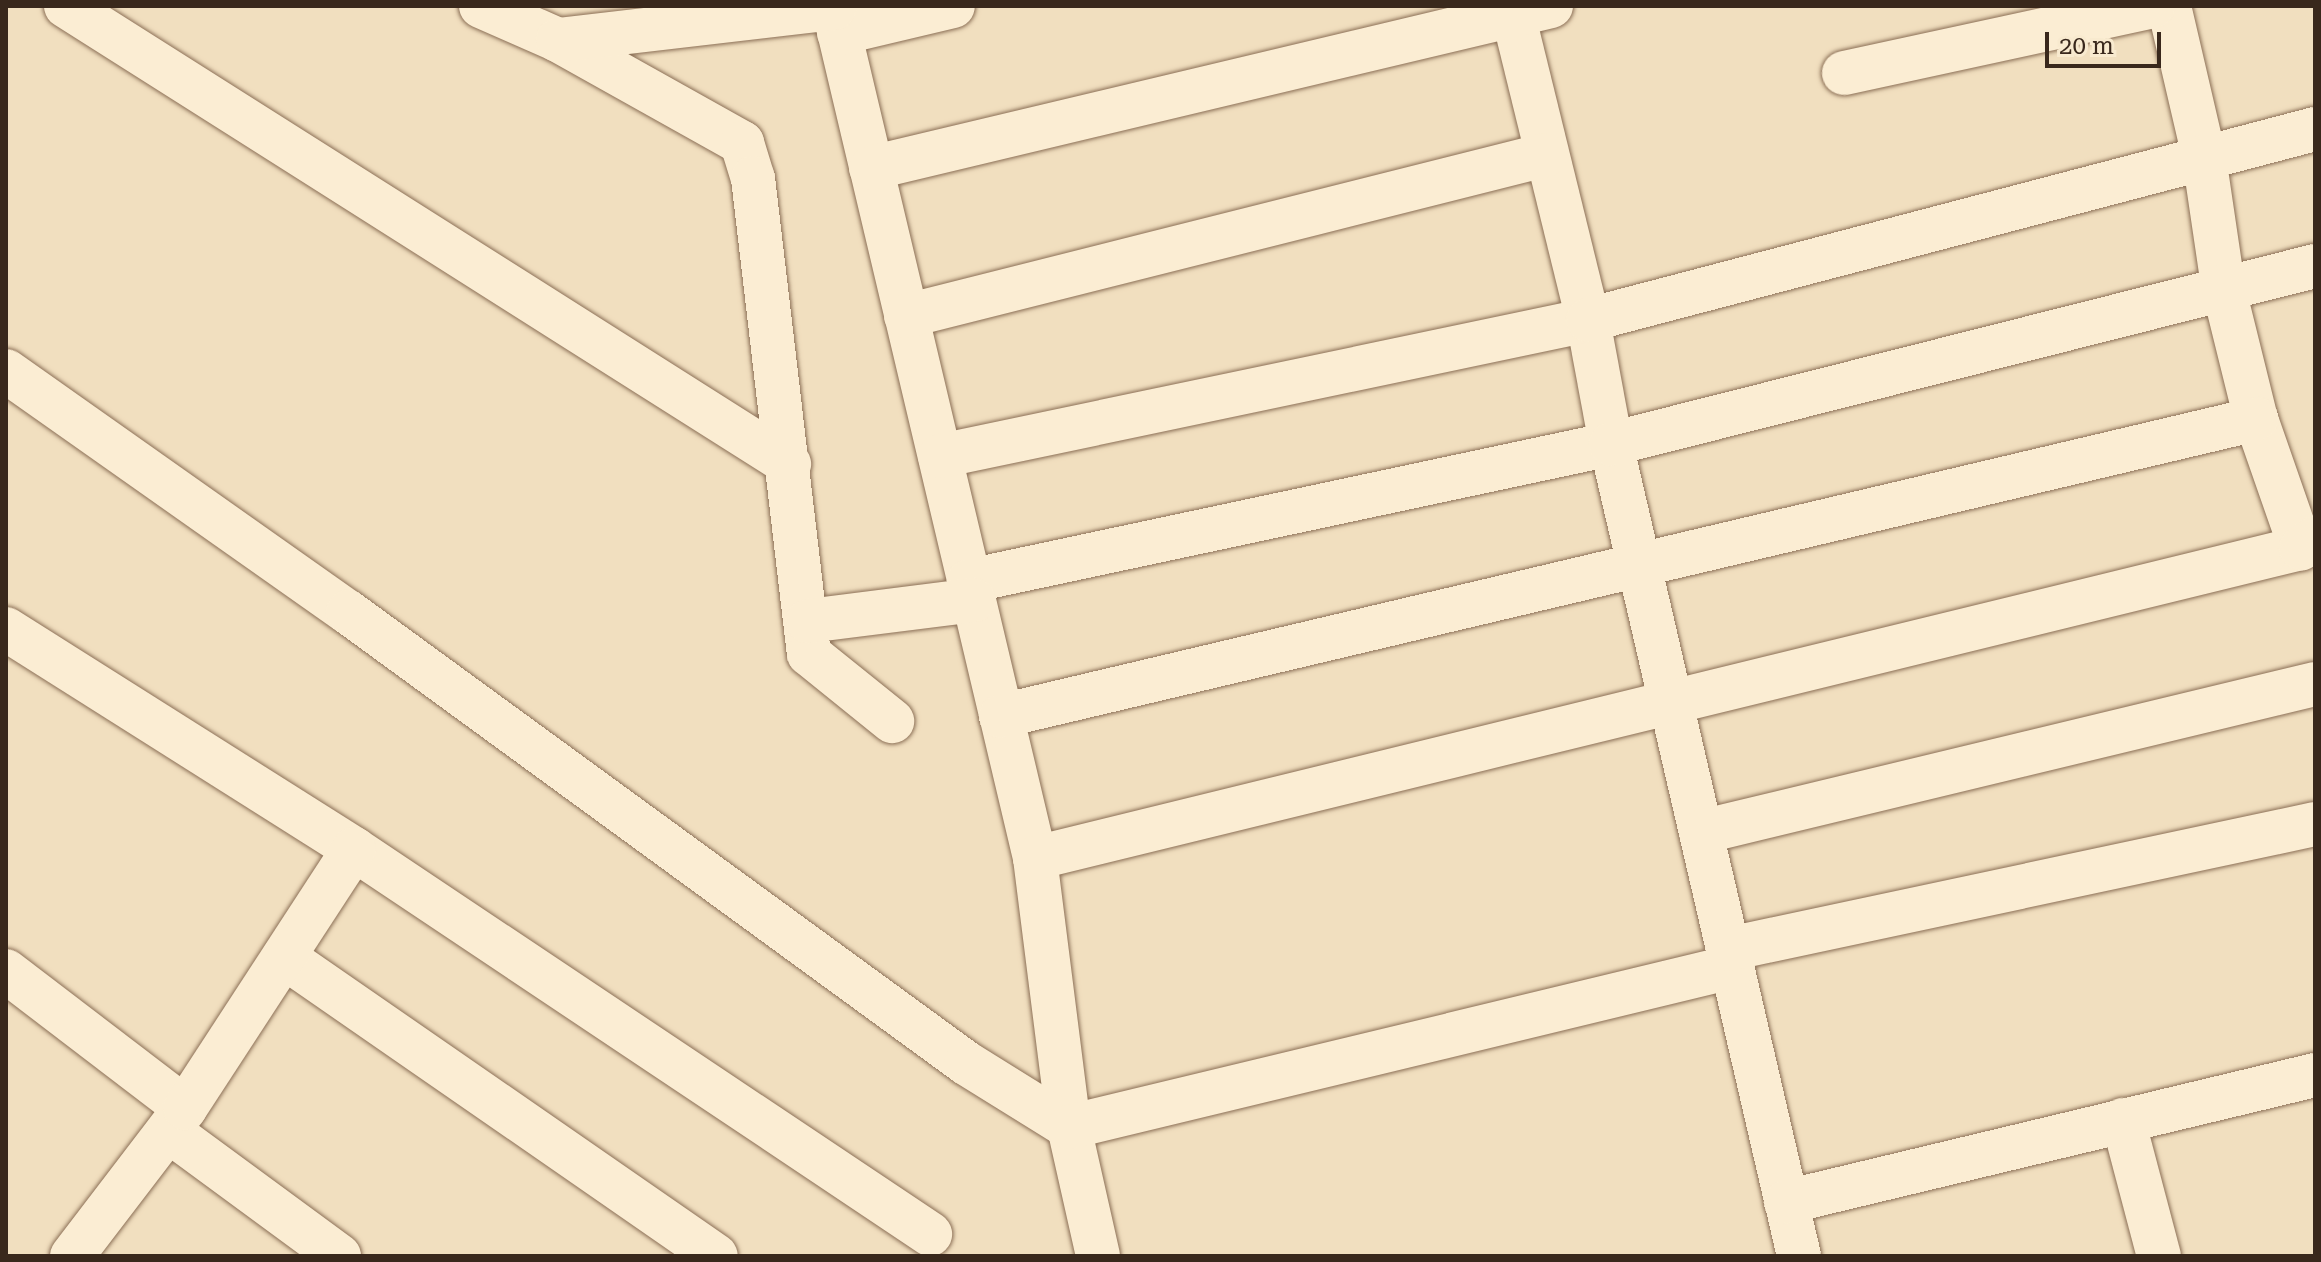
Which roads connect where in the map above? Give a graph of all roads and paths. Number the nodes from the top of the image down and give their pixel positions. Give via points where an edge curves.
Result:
1 (66, 6) edge
2 (481, 6) edge
3 (953, 6) edge
4 (2153, 6) edge
5 (2169, 6) edge
6 (1525, 9) edge
7 (835, 16) edge
8 (558, 40) junction
9 (1844, 73) dead end
10 (2315, 129) edge
11 (1545, 155) junction
12 (2204, 157) junction
13 (871, 168) junction
14 (2315, 266) edge
15 (2223, 286) junction
16 (906, 316) junction
17 (1588, 320) junction
18 (6, 371) edge
19 (2256, 419) junction
20 (1611, 444) junction
21 (940, 456) junction
22 (789, 464) junction
23 (2308, 543) edge
24 (1640, 568) junction
25 (971, 591) junction
26 (808, 621) junction
27 (6, 629) edge
28 (2315, 684) edge
29 (1671, 700) junction
30 (1001, 716) junction
31 (892, 721) dead end
32 (2315, 824) edge
33 (1701, 832) junction
34 (354, 849) junction
35 (1035, 858) junction
36 (284, 957) junction
37 (1730, 958) junction
38 (6, 971) edge
39 (2315, 1075) edge
40 (177, 1120) junction
41 (2123, 1120) junction
42 (1069, 1127) junction
43 (1786, 1202) junction
44 (930, 1234) dead end
45 (1086, 1248) edge
46 (72, 1256) edge
47 (339, 1256) edge
48 (716, 1256) edge
49 (1799, 1256) edge
50 (2159, 1256) edge

1 - 22 street
2 - 8 street
3 - 7 street
4 - 9 street
5 - 12 street
6 - 11 street
6 - 13 street
7 - 8 street
7 - 13 street
8 - 22 street via 742,143 753,178
10 - 12 street
11 - 16 street
11 - 17 street
12 - 15 street
12 - 17 street
13 - 16 street
14 - 15 street
15 - 19 street
15 - 20 street
16 - 21 street
17 - 20 street
17 - 21 street
18 - 42 street via 348,612 966,1063
19 - 23 street
19 - 24 street
20 - 24 street
20 - 25 street
21 - 25 street
22 - 26 street
23 - 29 street
24 - 29 street
24 - 30 street
25 - 26 street
25 - 30 street
26 - 31 street via 814,661
27 - 34 street
28 - 33 street
29 - 33 street
29 - 35 street
30 - 35 street
32 - 37 street
33 - 37 street
34 - 36 street
34 - 44 street
35 - 42 street
36 - 40 street
36 - 48 street
37 - 42 street
37 - 43 street
38 - 40 street
39 - 41 street
40 - 46 street
40 - 47 street
41 - 43 street
41 - 50 street
42 - 45 street
43 - 49 street

